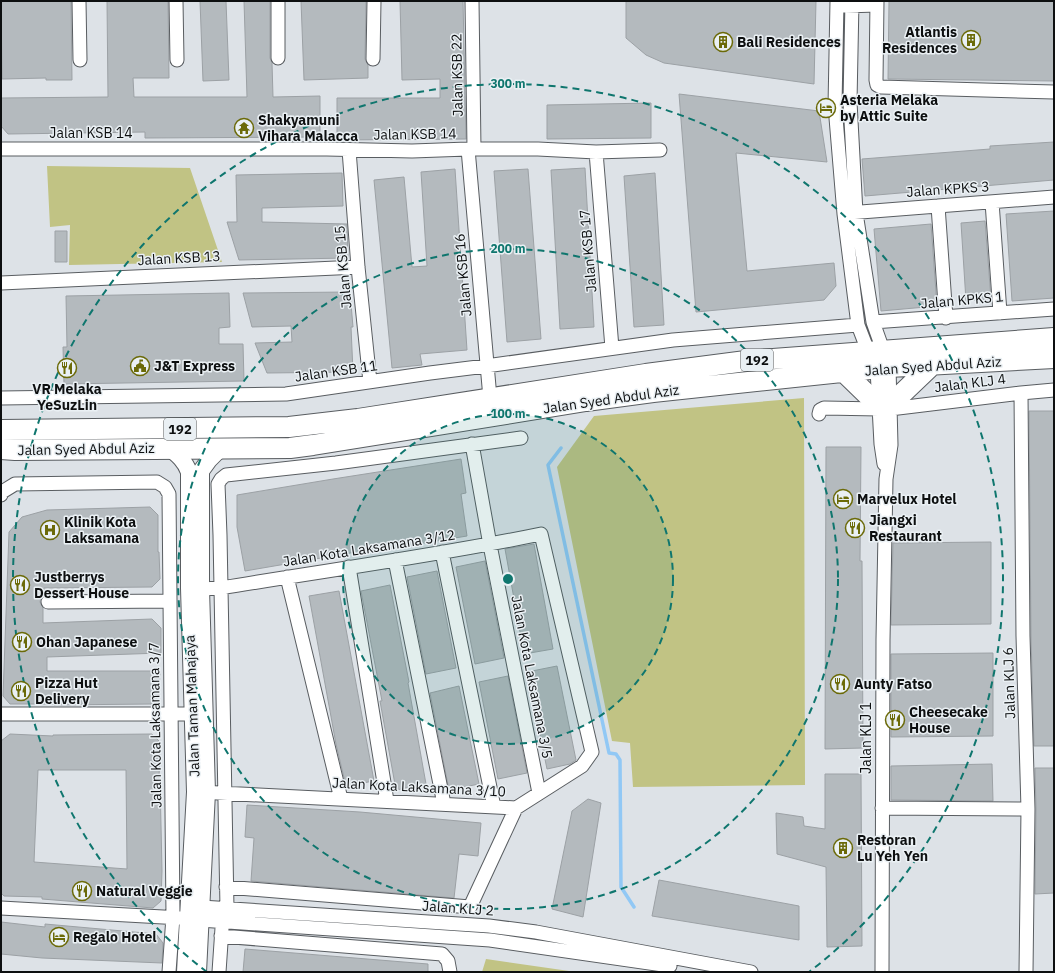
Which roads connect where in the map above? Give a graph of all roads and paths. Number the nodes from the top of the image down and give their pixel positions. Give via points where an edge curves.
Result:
1 (79, 1) edge
2 (176, 1) edge
3 (278, 1) edge
4 (374, 1) edge
5 (472, 1) edge
6 (837, 3) edge
7 (852, 3) edge
8 (877, 3) edge
9 (278, 58) dead end
10 (373, 59) dead end
11 (80, 60) dead end
12 (178, 60) dead end
13 (1054, 92) edge
14 (1, 149) edge
15 (471, 149) junction
16 (349, 150) junction
17 (660, 150) dead end
18 (596, 152) junction
19 (1054, 197) edge
20 (992, 202) junction
21 (938, 206) junction
22 (850, 213) junction
23 (358, 267) junction
24 (1, 283) edge
25 (1054, 309) edge
26 (1000, 313) junction
27 (946, 318) junction
28 (873, 322) junction
29 (858, 325) junction
30 (1054, 338) edge
31 (612, 348) junction
32 (1054, 358) edge
33 (879, 359) junction
34 (933, 364) junction
35 (486, 366) junction
36 (844, 372) junction
37 (370, 382) junction
38 (1054, 390) edge
39 (1021, 392) junction
40 (572, 394) junction
41 (1, 398) edge
42 (490, 398) junction
43 (533, 401) junction
44 (884, 407) junction
45 (819, 414) dead end
46 (521, 438) dead end
47 (4, 441) edge
48 (472, 444) junction
49 (169, 448) junction
50 (221, 448) junction
51 (1, 495) edge
52 (541, 534) joint
53 (490, 545) junction
54 (442, 552) junction
55 (395, 560) junction
56 (349, 567) junction
57 (287, 577) junction
58 (221, 588) junction
59 (201, 589) junction
60 (170, 601) junction
61 (48, 602) dead end
62 (1, 714) edge
63 (171, 714) junction
64 (199, 714) junction
65 (201, 792) junction
66 (225, 793) junction
67 (539, 793) junction
68 (340, 799) junction
69 (387, 801) junction
70 (444, 804) junction
71 (494, 807) junction
72 (516, 808) junction
73 (882, 808) junction
74 (1028, 809) junction
75 (226, 887) junction
76 (1, 908) edge
77 (224, 914) junction
78 (191, 915) junction
79 (221, 936) junction
80 (660, 959) junction
81 (169, 972) edge
82 (185, 972) edge
83 (198, 972) edge
84 (219, 972) edge
85 (450, 972) edge
86 (704, 972) edge
87 (751, 972) edge
88 (882, 972) edge
89 (1026, 972) edge

1 - 11 street
2 - 12 street
3 - 9 street
4 - 10 street
5 - 15 street, Jalan KSB 22
6 - 7 street
6 - 22 street via 835,106
7 - 8 street
7 - 22 street
8 - 13 street via 876,80 881,87
14 - 16 street, Jalan KSB 14
15 - 16 street, Jalan KSB 14
15 - 18 street, Jalan KSB 14
15 - 35 street, Jalan KSB 16
16 - 23 street, Jalan KSB 15
17 - 18 street, Jalan KSB 14
18 - 31 street, Jalan KSB 17
19 - 20 street, Jalan KPKS 3
20 - 21 street, Jalan KPKS 3
20 - 26 street
21 - 22 street, Jalan KPKS 3
21 - 27 street
22 - 28 street
22 - 29 street
23 - 24 street, Jalan KSB 13
23 - 37 street, Jalan KSB 15
25 - 26 street, Jalan KPKS 1
26 - 27 street, Jalan KPKS 1
27 - 28 street, Jalan KPKS 1
28 - 33 street
29 - 31 street, Jalan KSB 11 via 672,340
29 - 33 street
30 - 33 main road, Jalan Syed Abdul Aziz / 192
31 - 35 street, Jalan KSB 11
32 - 34 main road, Jalan Syed Abdul Aziz / 192
33 - 34 main road, Jalan Syed Abdul Aziz / 192
33 - 36 main road, Jalan Syed Abdul Aziz / 192
33 - 40 main road, Jalan Syed Abdul Aziz / 192 via 746,361 646,374
33 - 44 street, Jalan KLJ 1
34 - 44 main road
35 - 37 street, Jalan KSB 11
35 - 42 street, Jalan KSB 16
36 - 40 main road, Jalan Syed Abdul Aziz / 192 via 653,392
36 - 44 main road
37 - 41 street, Jalan KSB 11 via 286,394
38 - 39 street, Jalan KLJ 4
39 - 44 street, Jalan KLJ 4
39 - 74 street, Jalan KLJ 6 via 1023,636
40 - 43 main road, Jalan Syed Abdul Aziz / 192
42 - 43 main road, Jalan Syed Abdul Aziz / 192
42 - 47 main road, Jalan Syed Abdul Aziz / 192 via 289,427
43 - 50 main road, Jalan Syed Abdul Aziz / 192 via 313,446
44 - 45 street, Jalan KLJ 4 via 824,408
44 - 73 street, Jalan KLJ 1 via 881,444 886,479
46 - 48 street
47 - 49 main road, Jalan Syed Abdul Aziz / 192
48 - 53 street, Jalan Kota Laksamana 3/5
48 - 58 street via 226,475 218,484
49 - 50 main road, Jalan Syed Abdul Aziz / 192
49 - 64 street, Jalan Taman Mahajaya via 186,464 189,472 189,588
50 - 59 street, Jalan Taman Mahajaya via 201,471
51 - 60 street, Jalan Kota Laksamana 3/7 via 15,484 158,482 169,494
52 - 53 street, Jalan Kota Laksamana 3/12
52 - 67 street, Jalan Kota Laksamana 3/10 via 592,752 582,766
53 - 54 street, Jalan Kota Laksamana 3/12
53 - 67 street, Jalan Kota Laksamana 3/5
54 - 55 street, Jalan Kota Laksamana 3/12
54 - 71 street
55 - 56 street, Jalan Kota Laksamana 3/12
55 - 70 street
56 - 57 street, Jalan Kota Laksamana 3/12
56 - 69 street
57 - 58 street, Jalan Kota Laksamana 3/12
57 - 68 street
58 - 59 street, Jalan Kota Laksamana 3/12
58 - 66 street
59 - 64 street, Jalan Taman Mahajaya
60 - 61 street
60 - 63 street, Jalan Kota Laksamana 3/7
62 - 63 street
63 - 64 street
63 - 78 street, Jalan Kota Laksamana 3/7
64 - 65 street, Jalan Taman Mahajaya
65 - 66 street, Jalan Kota Laksamana 3/10
65 - 78 street, Jalan Taman Mahajaya
65 - 78 street, Jalan Taman Mahajaya via 190,886
66 - 68 street, Jalan Kota Laksamana 3/10
66 - 75 street
67 - 72 street, Jalan Kota Laksamana 3/10
68 - 69 street, Jalan Kota Laksamana 3/10
69 - 70 street, Jalan Kota Laksamana 3/10
70 - 71 street, Jalan Kota Laksamana 3/10
71 - 72 street, Jalan Kota Laksamana 3/10
72 - 75 street via 470,907
73 - 74 street
73 - 88 street, Jalan KLJ 1
74 - 89 street, Jalan KLJ 6
75 - 77 street
76 - 78 street, Jalan KLJ 2
77 - 78 street, Jalan KLJ 2
77 - 79 street
77 - 80 street, Jalan KLJ 2 via 489,926 536,932
78 - 81 street, Jalan Kota Laksamana 3/7
78 - 82 street, Jalan Taman Mahajaya
78 - 83 street, Jalan Taman Mahajaya
79 - 84 street
79 - 85 street via 442,954 448,961
80 - 86 street, Jalan KLJ 2
80 - 87 street, Jalan KLJ 2

